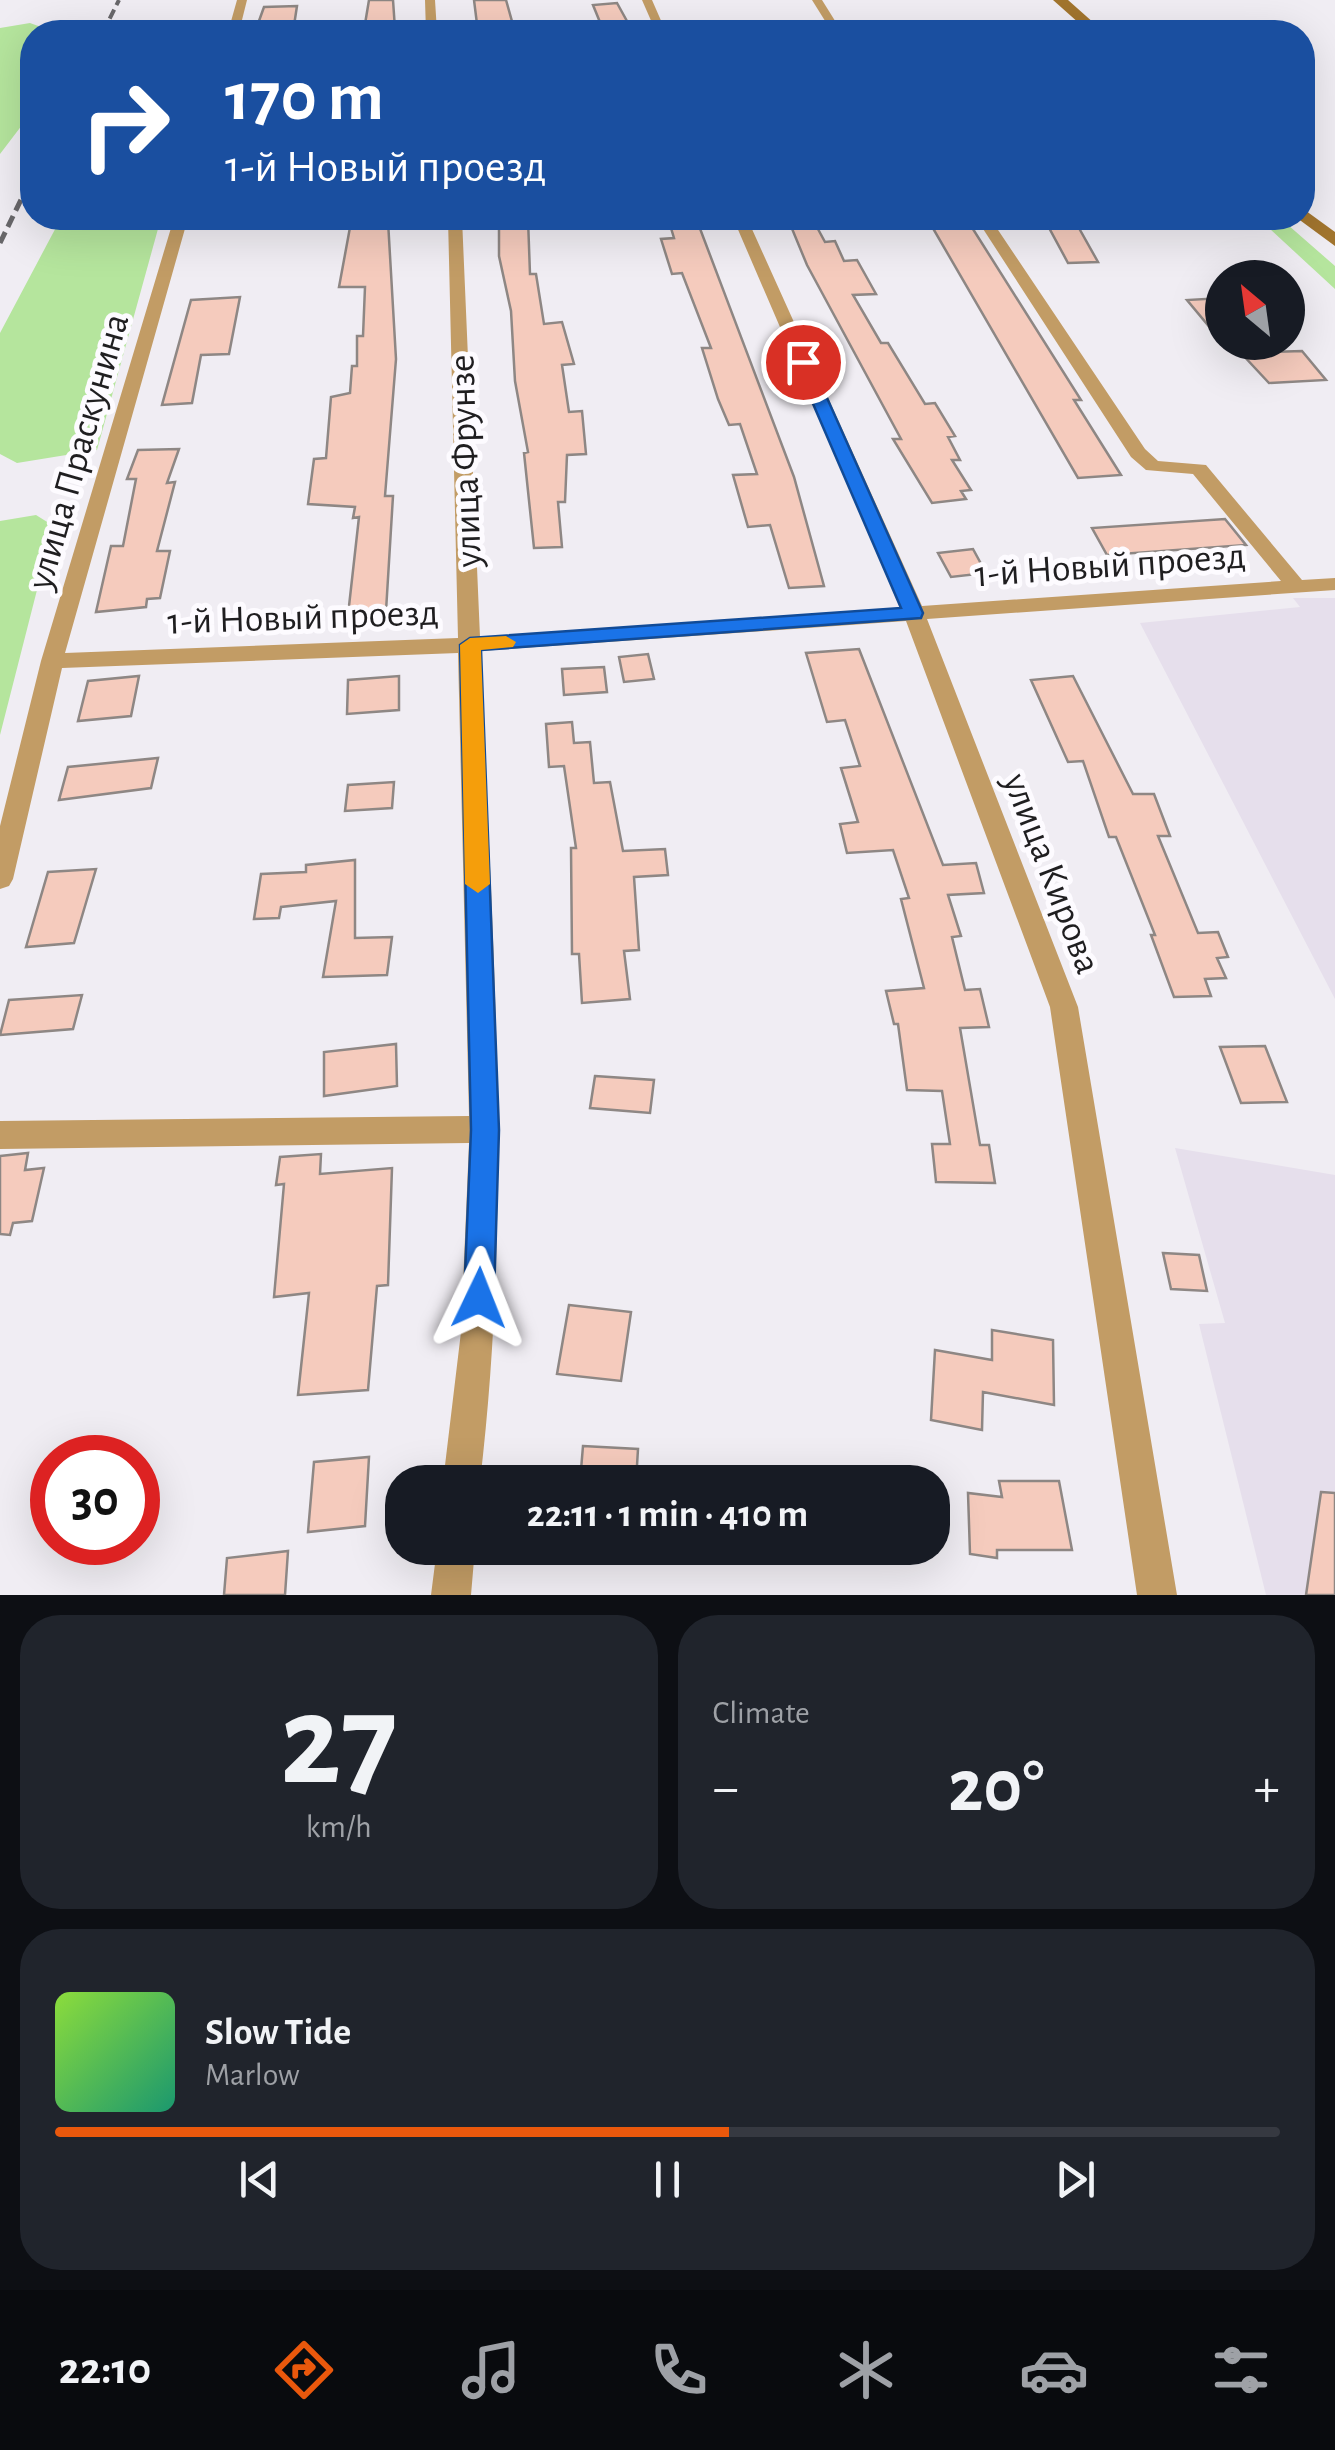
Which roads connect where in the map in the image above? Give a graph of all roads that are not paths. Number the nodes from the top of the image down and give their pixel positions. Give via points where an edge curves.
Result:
1 (1060, 0) edge
2 (1083, 20) edge
3 (1315, 224) edge
4 (178, 230) edge
5 (455, 230) edge
6 (745, 230) edge
7 (991, 230) edge
8 (1335, 242) edge
9 (1335, 584) edge
10 (1295, 586) junction
11 (914, 613) junction
12 (470, 645) junction
13 (52, 661) junction
14 (0, 879) edge
15 (485, 1130) junction
16 (0, 1135) edge
17 (464, 1465) edge
18 (454, 1565) edge
19 (451, 1595) edge
20 (1157, 1595) edge

1 - 2 main road
3 - 8 main road
4 - 13 street, улица Праскунина
5 - 12 street, улица Фрунзе
6 - 11 street, улица Кирова
7 - 10 street via 1138,453 1153,466 1199,469
9 - 10 street, 1-й Новый проезд
10 - 11 street, 1-й Новый проезд
11 - 12 street, 1-й Новый проезд
11 - 20 street, улица Кирова via 1064,1007
12 - 13 street, 1-й Новый проезд
12 - 15 street, улица Фрунзе
13 - 14 street, улица Праскунина
15 - 16 street
15 - 17 street, улица Фрунзе via 478,1332
18 - 19 street

